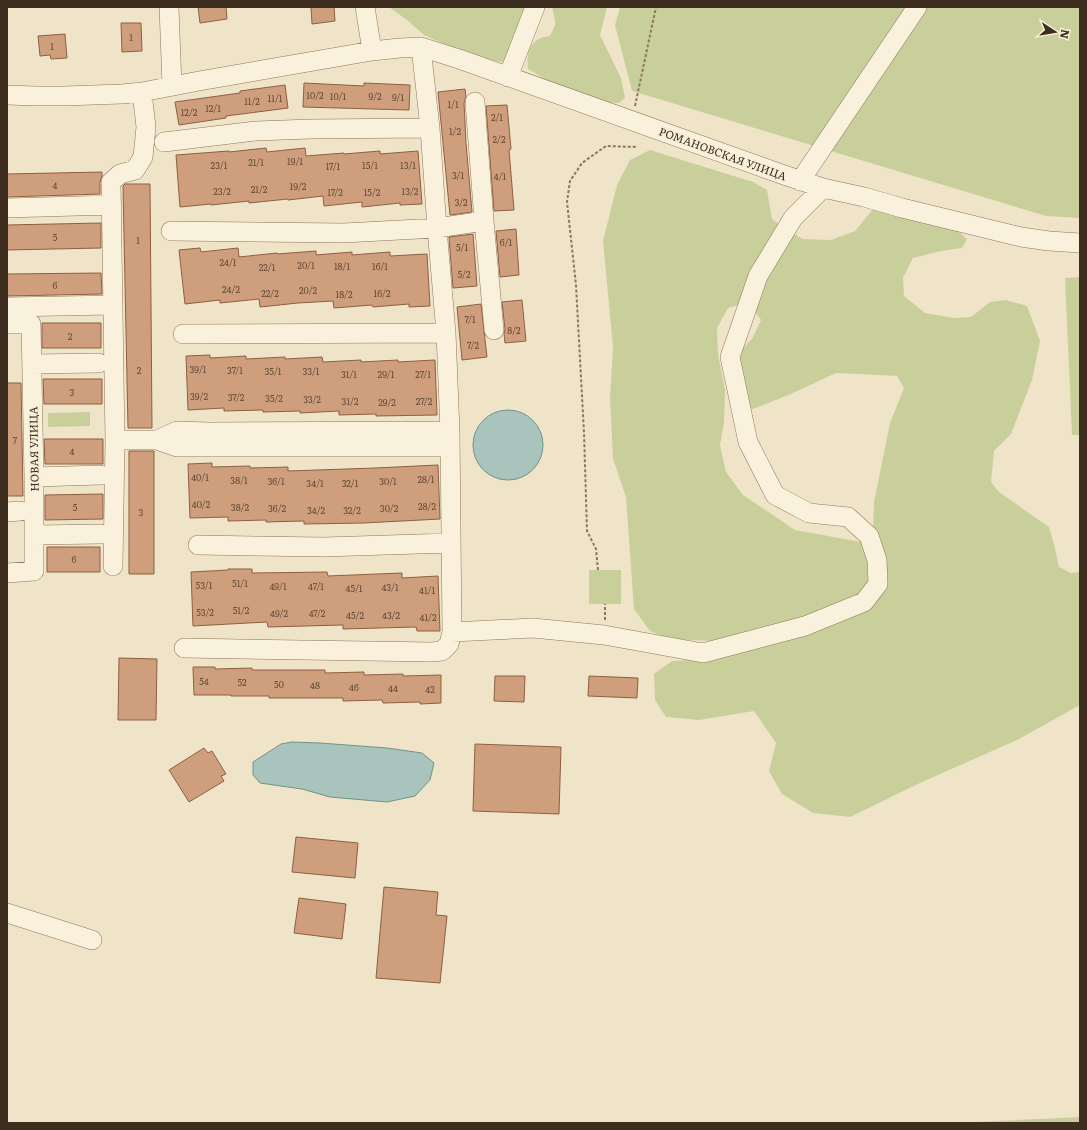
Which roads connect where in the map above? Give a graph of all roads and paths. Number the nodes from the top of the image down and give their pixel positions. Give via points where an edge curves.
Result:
1 (169, 7) edge
2 (365, 7) edge
3 (535, 7) edge
4 (656, 7) edge
5 (917, 7) edge
6 (421, 47) junction
7 (372, 51) junction
8 (508, 77) junction
9 (172, 86) junction
10 (142, 92) junction
11 (7, 95) edge
12 (475, 102) dead end
13 (632, 121) junction
14 (430, 128) junction
15 (164, 142) dead end
16 (637, 147) dead end
17 (800, 181) junction
18 (823, 188) junction
19 (112, 205) junction
20 (7, 208) edge
21 (484, 221) junction
22 (437, 228) junction
23 (171, 231) dead end
24 (1080, 243) edge
25 (113, 305) junction
26 (7, 307) edge
27 (7, 324) edge
28 (494, 330) dead end
29 (446, 333) junction
30 (183, 334) dead end
31 (99, 363) dead end
32 (32, 364) junction
33 (450, 439) junction
34 (115, 440) junction
35 (101, 476) dead end
36 (34, 477) junction
37 (101, 534) dead end
38 (34, 535) junction
39 (450, 543) junction
40 (198, 545) dead end
41 (113, 566) dead end
42 (598, 570) dead end
43 (7, 573) edge
44 (452, 632) junction
45 (184, 648) dead end
46 (7, 913) edge
47 (92, 940) dead end

1 - 9 street
2 - 7 street
3 - 8 street
4 - 13 path
5 - 17 street
6 - 7 street, РОМАНОВСКАЯ УЛИЦА
6 - 8 street, РОМАНОВСКАЯ УЛИЦА
6 - 14 street
7 - 9 street, РОМАНОВСКАЯ УЛИЦА
8 - 13 street, РОМАНОВСКАЯ УЛИЦА
9 - 10 street, РОМАНОВСКАЯ УЛИЦА
10 - 11 street, РОМАНОВСКАЯ УЛИЦА via 64,96
10 - 19 street via 146,127 143,157 135,170 120,174 111,182
12 - 21 street
13 - 17 street, РОМАНОВСКАЯ УЛИЦА
14 - 15 street via 256,131
14 - 22 street
16 - 42 path via 606,146 582,163 570,181 567,202 576,285 587,531 596,549
17 - 18 street, РОМАНОВСКАЯ УЛИЦА
18 - 24 street, РОМАНОВСКАЯ УЛИЦА via 1021,237
18 - 44 street via 793,218 758,276 730,357 748,442 775,495 809,513 848,517 869,536 877,560 878,584 864,602 805,626 703,653 604,635 533,628
19 - 20 street
19 - 25 street
21 - 22 street
21 - 28 street
22 - 23 street via 344,233
22 - 29 street
25 - 26 street
25 - 34 street
27 - 32 street, НОВАЯ УЛИЦА via 31,324
29 - 30 street
29 - 33 street
31 - 32 street
32 - 36 street, НОВАЯ УЛИЦА
33 - 34 street via 248,440 177,447 157,440
33 - 39 street
34 - 41 street
35 - 36 street
36 - 38 street, НОВАЯ УЛИЦА
37 - 38 street
38 - 43 street, НОВАЯ УЛИЦА via 34,571
39 - 40 street via 324,547
39 - 44 street
44 - 45 street via 449,644 442,651 432,652
46 - 47 street

